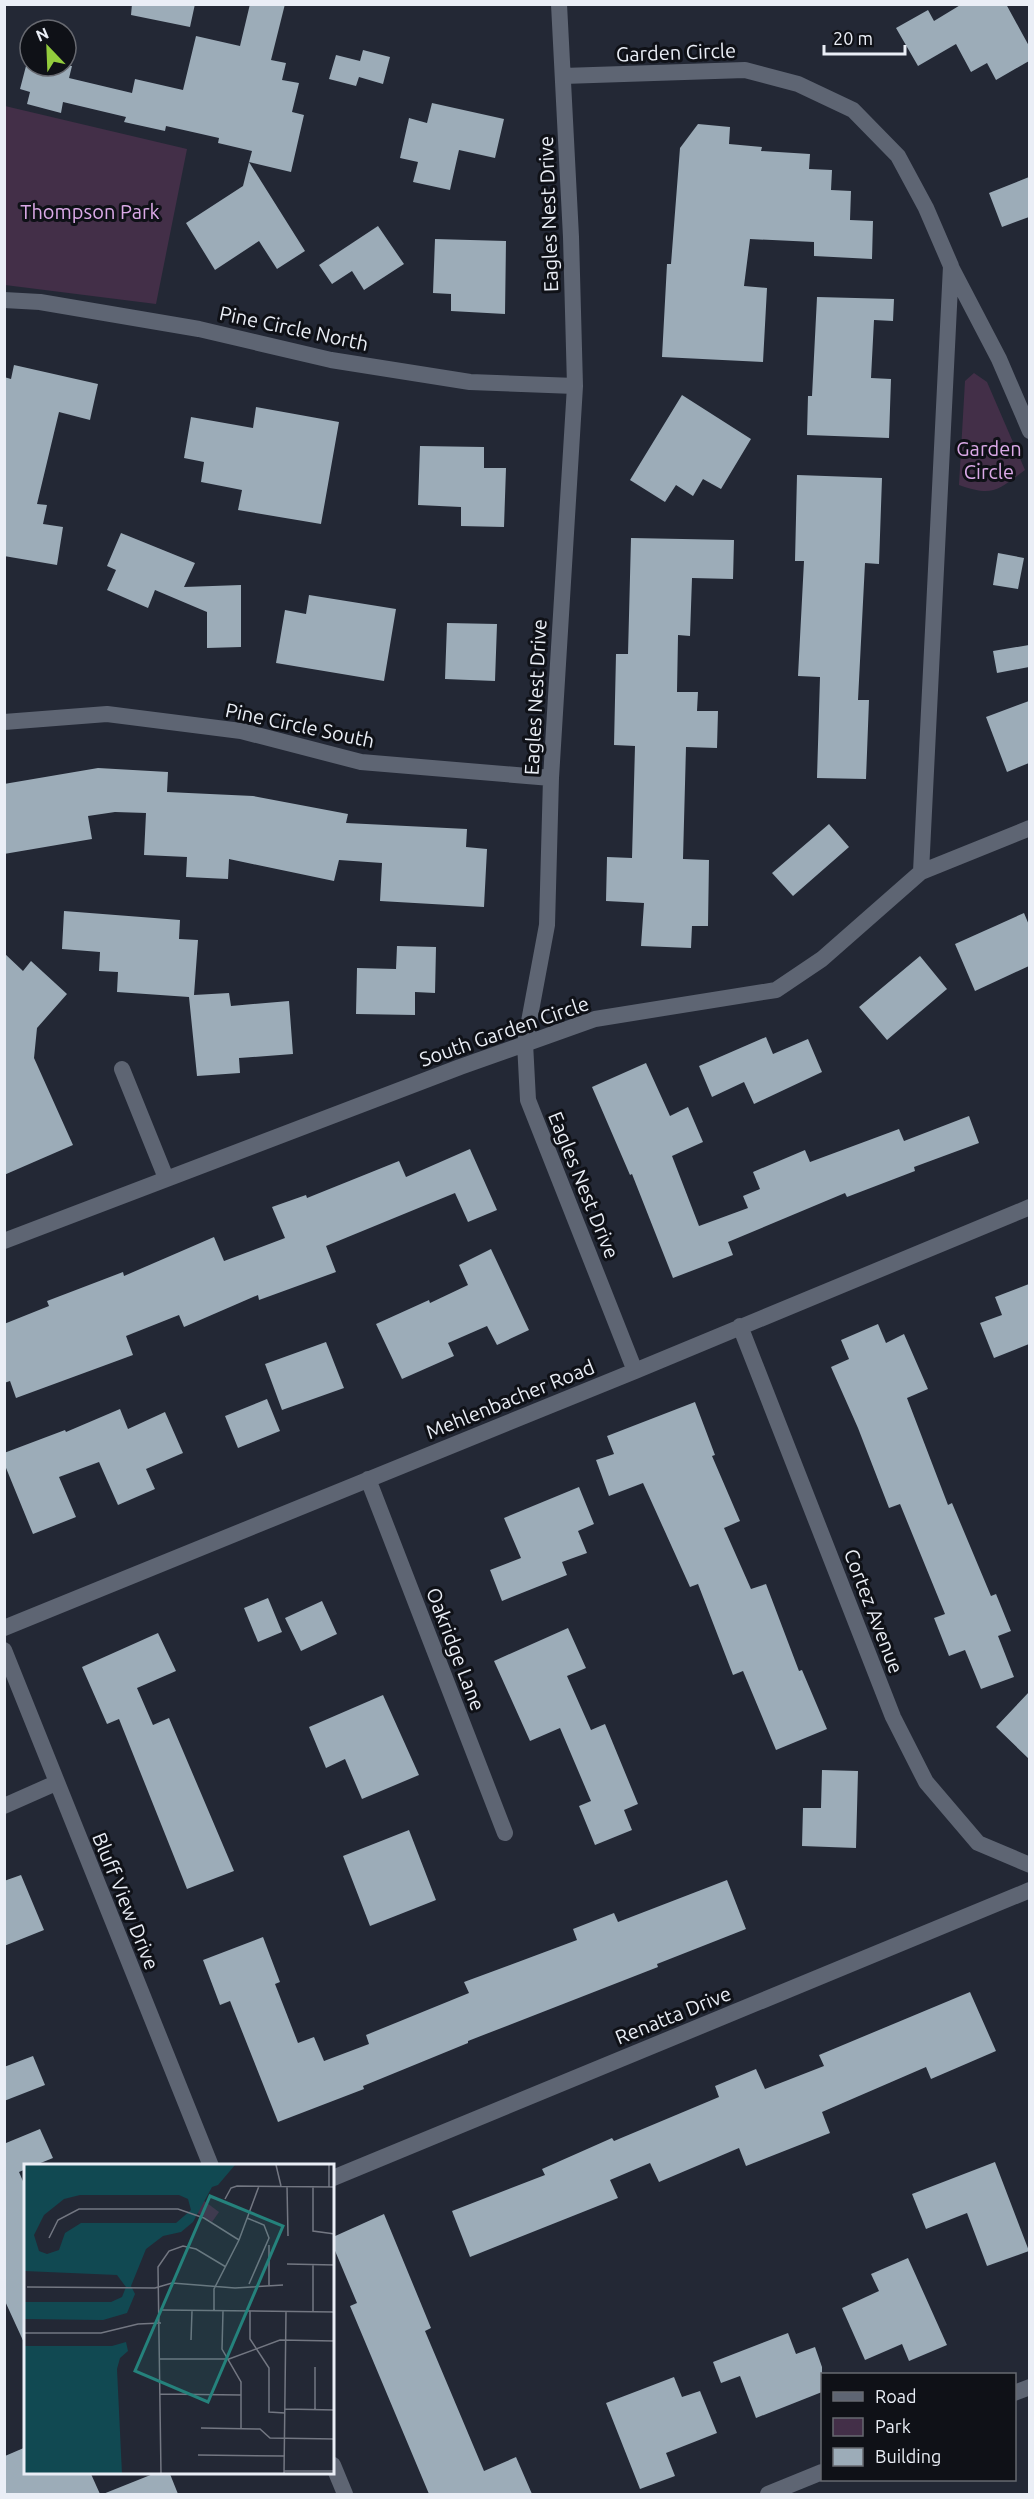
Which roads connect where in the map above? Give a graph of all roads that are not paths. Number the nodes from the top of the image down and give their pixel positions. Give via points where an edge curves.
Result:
1 (559, 4) edge
2 (562, 76) junction
3 (951, 266) junction
4 (4, 300) edge
5 (575, 386) junction
6 (1029, 431) edge
7 (4, 722) edge
8 (551, 778) junction
9 (1029, 828) edge
10 (921, 872) junction
11 (525, 1043) junction
12 (122, 1069) dead end
13 (166, 1178) junction
14 (1029, 1207) edge
15 (4, 1241) edge
16 (740, 1326) junction
17 (635, 1371) junction
18 (368, 1479) junction
19 (4, 1628) edge
20 (4, 1650) edge
21 (56, 1783) junction
22 (4, 1806) edge
23 (505, 1833) dead end
24 (1029, 1865) edge
25 (1029, 1890) edge
26 (210, 2164) edge
27 (334, 2178) edge
28 (334, 2467) edge
29 (821, 2472) edge
30 (345, 2494) edge
31 (768, 2494) edge

1 - 2 street, Eagles Nest Drive
2 - 3 street, Garden Circle via 745,70 798,84 853,110 898,156
2 - 5 street, Eagles Nest Drive
3 - 6 street via 999,359
3 - 10 street, Garden Circle
4 - 5 street, Pine Circle North via 40,302 199,329 331,360 470,382
5 - 8 street, Eagles Nest Drive
7 - 8 street, Pine Circle South via 107,714 242,731 361,762
8 - 11 street, Eagles Nest Drive via 547,925
9 - 10 street, South Garden Circle
10 - 11 street, South Garden Circle via 822,959 776,990 595,1019
11 - 13 street, South Garden Circle
11 - 17 street, Eagles Nest Drive via 528,1100
12 - 13 street
13 - 15 street, South Garden Circle
14 - 16 street, Mehlenbacher Road
16 - 17 street, Mehlenbacher Road
16 - 24 street, Cortez Avenue via 893,1717 926,1782 978,1843
17 - 18 street, Mehlenbacher Road
18 - 19 street, Mehlenbacher Road
18 - 23 street, Oakridge Lane
20 - 21 street, Bluff View Drive
21 - 22 street
21 - 26 street, Bluff View Drive
25 - 27 street, Renatta Drive
28 - 30 street
29 - 31 street

